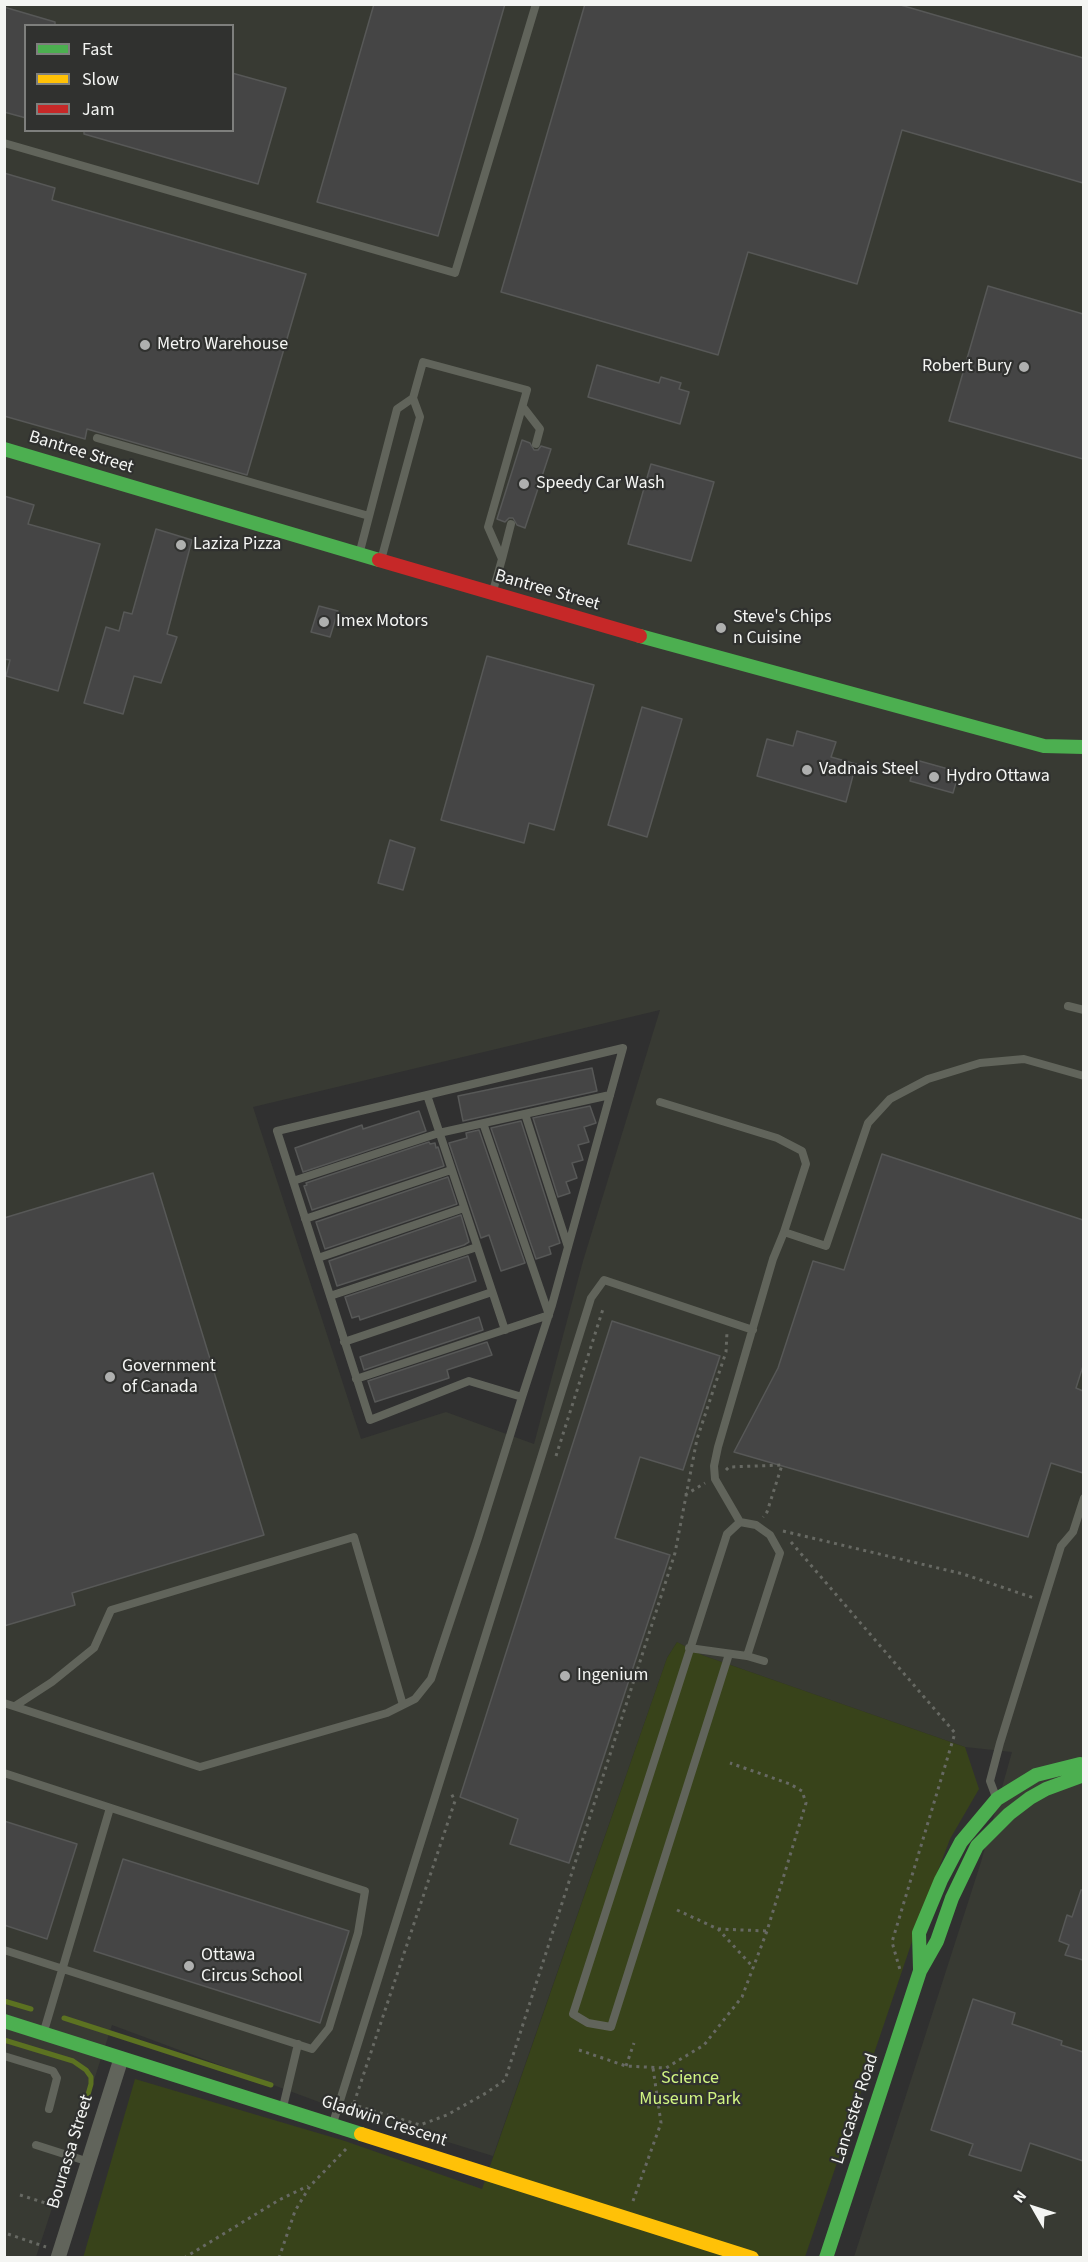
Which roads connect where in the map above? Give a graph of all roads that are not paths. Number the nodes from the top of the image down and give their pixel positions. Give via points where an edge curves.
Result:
1 (536, 4) edge
2 (4, 143) edge
3 (413, 398) junction
4 (523, 407) junction
5 (97, 438) dead end
6 (536, 444) dead end
7 (4, 449) edge
8 (369, 516) junction
9 (511, 524) dead end
10 (359, 553) junction
11 (502, 559) junction
12 (381, 560) junction
13 (493, 594) junction
14 (1083, 747) edge
15 (1068, 1006) dead end
16 (1083, 1010) edge
17 (1083, 1076) edge
18 (427, 1095) junction
19 (610, 1095) junction
20 (660, 1102) dead end
21 (525, 1114) junction
22 (483, 1123) junction
23 (439, 1132) junction
24 (451, 1170) junction
25 (293, 1181) junction
26 (464, 1208) junction
27 (305, 1219) junction
28 (784, 1232) junction
29 (477, 1247) junction
30 (568, 1247) junction
31 (318, 1257) junction
32 (492, 1292) junction
33 (330, 1296) junction
34 (549, 1315) junction
35 (505, 1330) junction
36 (753, 1330) junction
37 (344, 1342) junction
38 (356, 1379) junction
39 (522, 1397) junction
40 (1083, 1498) edge
41 (740, 1522) junction
42 (689, 1648) junction
43 (729, 1654) junction
44 (747, 1656) junction
45 (764, 1661) dead end
46 (4, 1703) edge
47 (403, 1705) junction
48 (15, 1706) junction
49 (1083, 1763) edge
50 (4, 1773) edge
51 (1083, 1776) edge
52 (997, 1799) junction
53 (110, 1808) junction
54 (1009, 1814) junction
55 (4, 1950) edge
56 (63, 1970) junction
57 (920, 1971) junction
58 (4, 2020) edge
59 (44, 2033) junction
60 (298, 2044) junction
61 (4, 2056) edge
62 (121, 2059) junction
63 (282, 2108) junction
64 (49, 2109) dead end
65 (333, 2124) junction
66 (36, 2145) dead end
67 (88, 2162) junction
68 (58, 2258) edge
69 (752, 2258) edge
70 (826, 2258) edge

1 - 2 lane via 455,273
3 - 4 lane via 423,362 527,390
3 - 8 lane via 397,409
3 - 12 lane via 420,417
4 - 6 lane via 540,429
4 - 11 lane via 488,527
5 - 8 lane
7 - 10 street, Bantree Street
8 - 10 lane
9 - 11 lane
10 - 12 street, Bantree Street
11 - 13 lane
12 - 13 street, Bantree Street
13 - 14 street, Bantree Street via 1044,746
15 - 16 lane
17 - 28 lane via 1024,1059 980,1063 928,1079 890,1099 867,1123 826,1246
18 - 19 lane via 623,1048
18 - 23 lane
18 - 25 lane via 277,1131
19 - 21 lane
19 - 30 lane
20 - 28 lane via 759,1132 802,1151 806,1164
21 - 22 lane
21 - 30 lane
22 - 23 lane
22 - 34 lane
23 - 24 lane
23 - 25 lane
24 - 26 lane
24 - 27 lane
25 - 27 lane
26 - 29 lane
26 - 31 lane
27 - 31 lane
28 - 36 lane
29 - 32 lane
29 - 33 lane
30 - 34 lane
31 - 33 lane
32 - 35 lane
32 - 37 lane
33 - 37 lane
34 - 35 lane
34 - 39 lane
35 - 38 lane
36 - 41 lane via 714,1466 716,1479
36 - 65 lane via 604,1280 591,1298
37 - 38 lane
38 - 39 lane via 370,1420 469,1381
39 - 47 lane via 431,1679 415,1699
40 - 52 lane via 1073,1532 1061,1546 994,1764 990,1781
41 - 42 lane via 727,1534
41 - 44 lane via 756,1525 770,1535 780,1553
42 - 43 lane
42 - 43 lane via 573,2014 588,2023 611,2027
43 - 44 lane
44 - 45 lane
46 - 48 lane
47 - 48 lane via 200,1767
47 - 48 lane via 354,1537 111,1610 94,1648
49 - 52 street, Lancaster Road via 1036,1775
50 - 53 lane
51 - 54 street, Lancaster Road via 1046,1789
52 - 54 lane
52 - 57 street, Lancaster Road via 961,1842 941,1880 919,1933
53 - 56 lane
53 - 60 lane via 365,1892 358,1933 329,2028 312,2049
54 - 57 street, Lancaster Road via 977,1846 937,1941
55 - 56 lane
56 - 59 lane
56 - 60 lane
57 - 70 street, Lancaster Road
58 - 59 street, Gladwin Crescent
59 - 62 street, Gladwin Crescent
60 - 63 lane
61 - 64 lane via 53,2071 57,2078
62 - 63 street, Gladwin Crescent
62 - 67 street, Bourassa Street
63 - 65 street, Gladwin Crescent
65 - 69 street, Gladwin Crescent
66 - 67 lane
67 - 68 street, Bourassa Street

